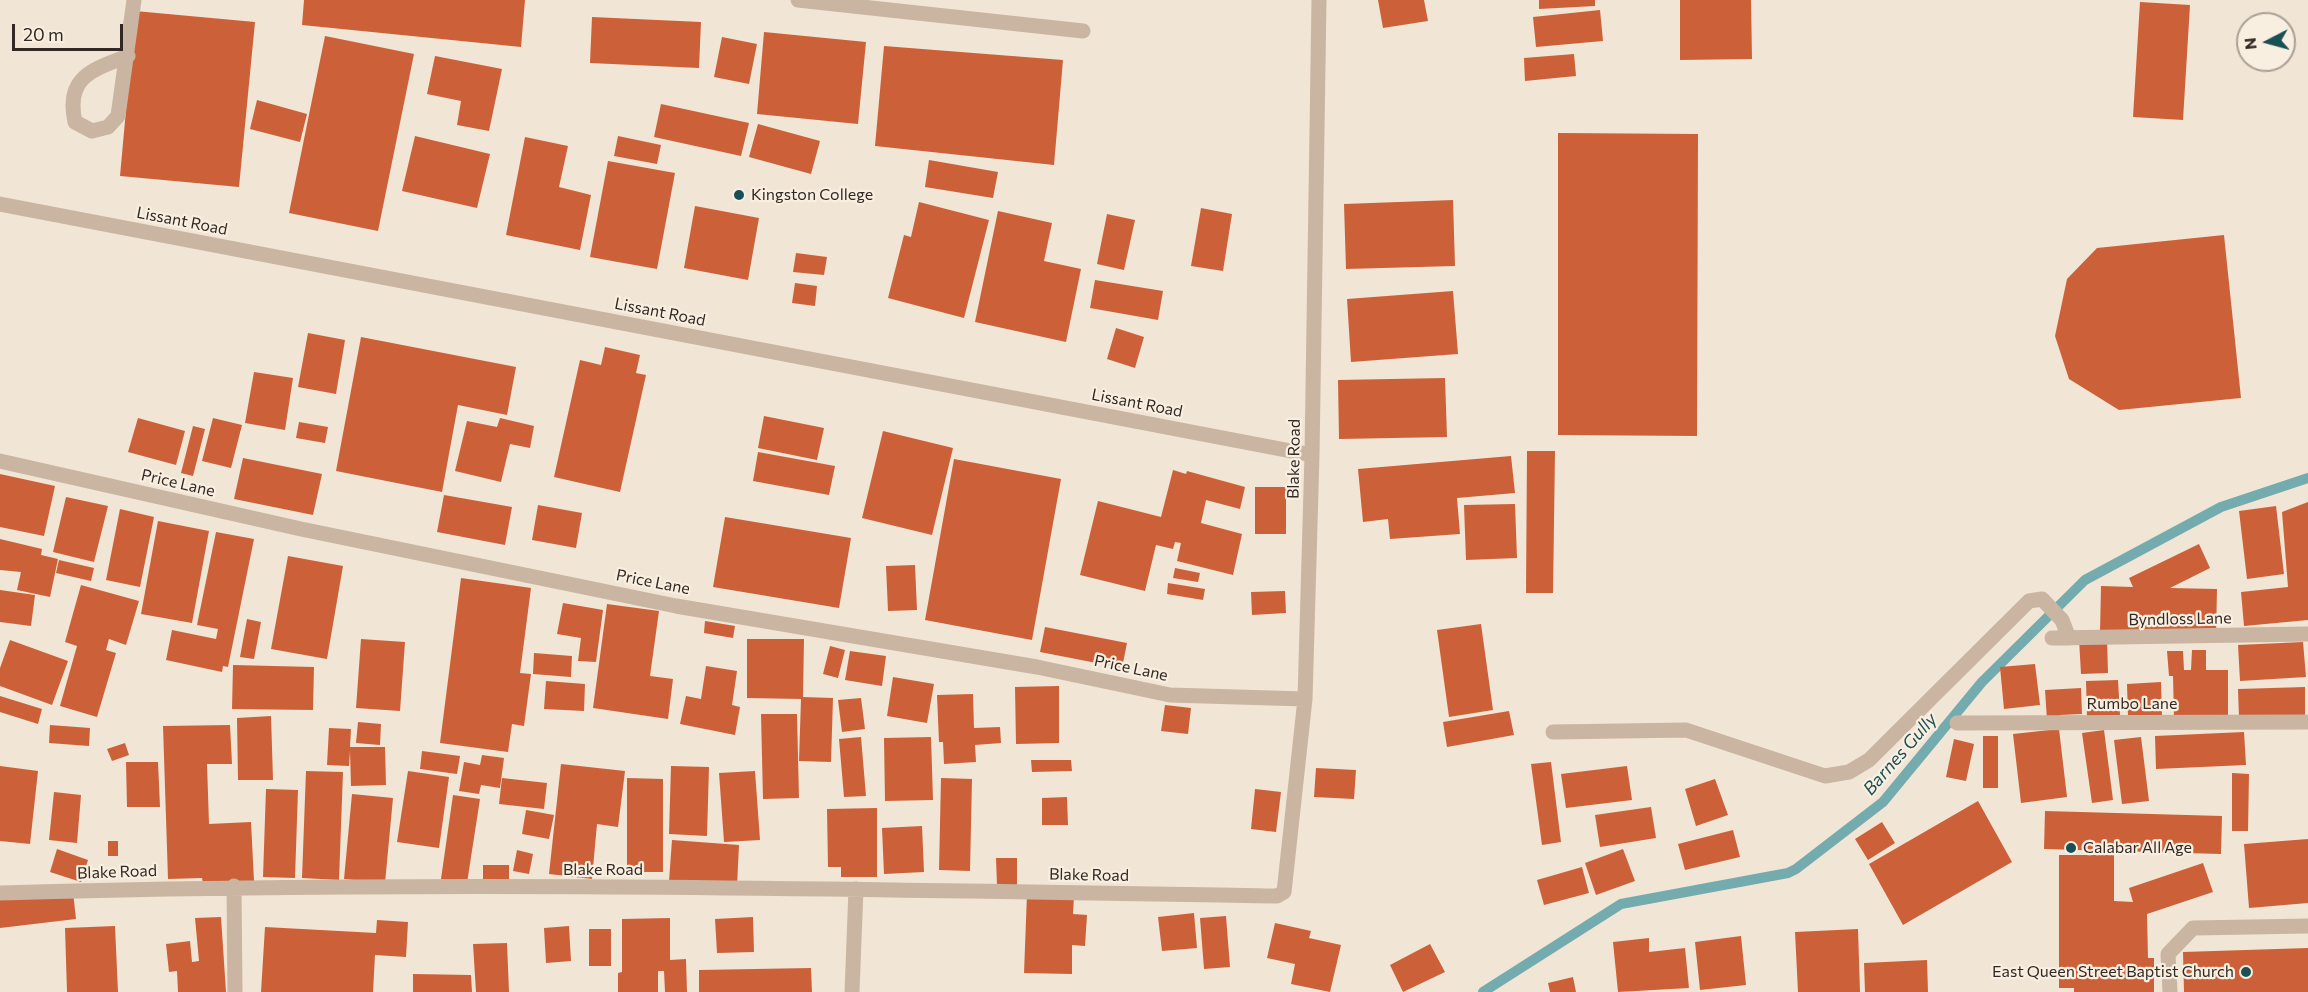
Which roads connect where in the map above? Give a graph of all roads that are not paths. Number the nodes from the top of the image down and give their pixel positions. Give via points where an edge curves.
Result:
1 (134, 0) edge
2 (798, 0) edge
3 (1318, 0) edge
4 (1083, 31) dead end
5 (128, 56) junction
6 (0, 204) edge
7 (1312, 455) junction
8 (0, 461) edge
9 (2308, 634) edge
10 (2052, 638) dead end
11 (2069, 638) junction
12 (1305, 699) junction
13 (2308, 722) edge
14 (1957, 723) dead end
15 (1553, 732) dead end
16 (234, 886) junction
17 (856, 889) junction
18 (0, 893) edge
19 (2308, 926) edge
20 (235, 992) edge
21 (852, 992) edge
22 (2170, 992) edge

1 - 5 street
2 - 4 street
3 - 7 street, Blake Road
5 - 5 street via 118,116 108,127 92,131 75,122 71,104 77,84 97,68
6 - 7 street, Lissant Road
7 - 12 street, Blake Road
8 - 12 street, Price Lane via 301,529 676,606 1037,667 1170,695
9 - 11 street, Byndloss Lane
10 - 11 street, Byndloss Lane
11 - 15 street via 2062,620 2042,599 2029,602 1869,760 1849,772 1825,776 1686,730
12 - 17 street, Blake Road via 1284,892 1277,896
13 - 14 street, Rumbo Lane
16 - 17 street, Blake Road
16 - 18 street, Blake Road
16 - 20 street
17 - 21 street
19 - 22 street via 2193,928 2168,954

